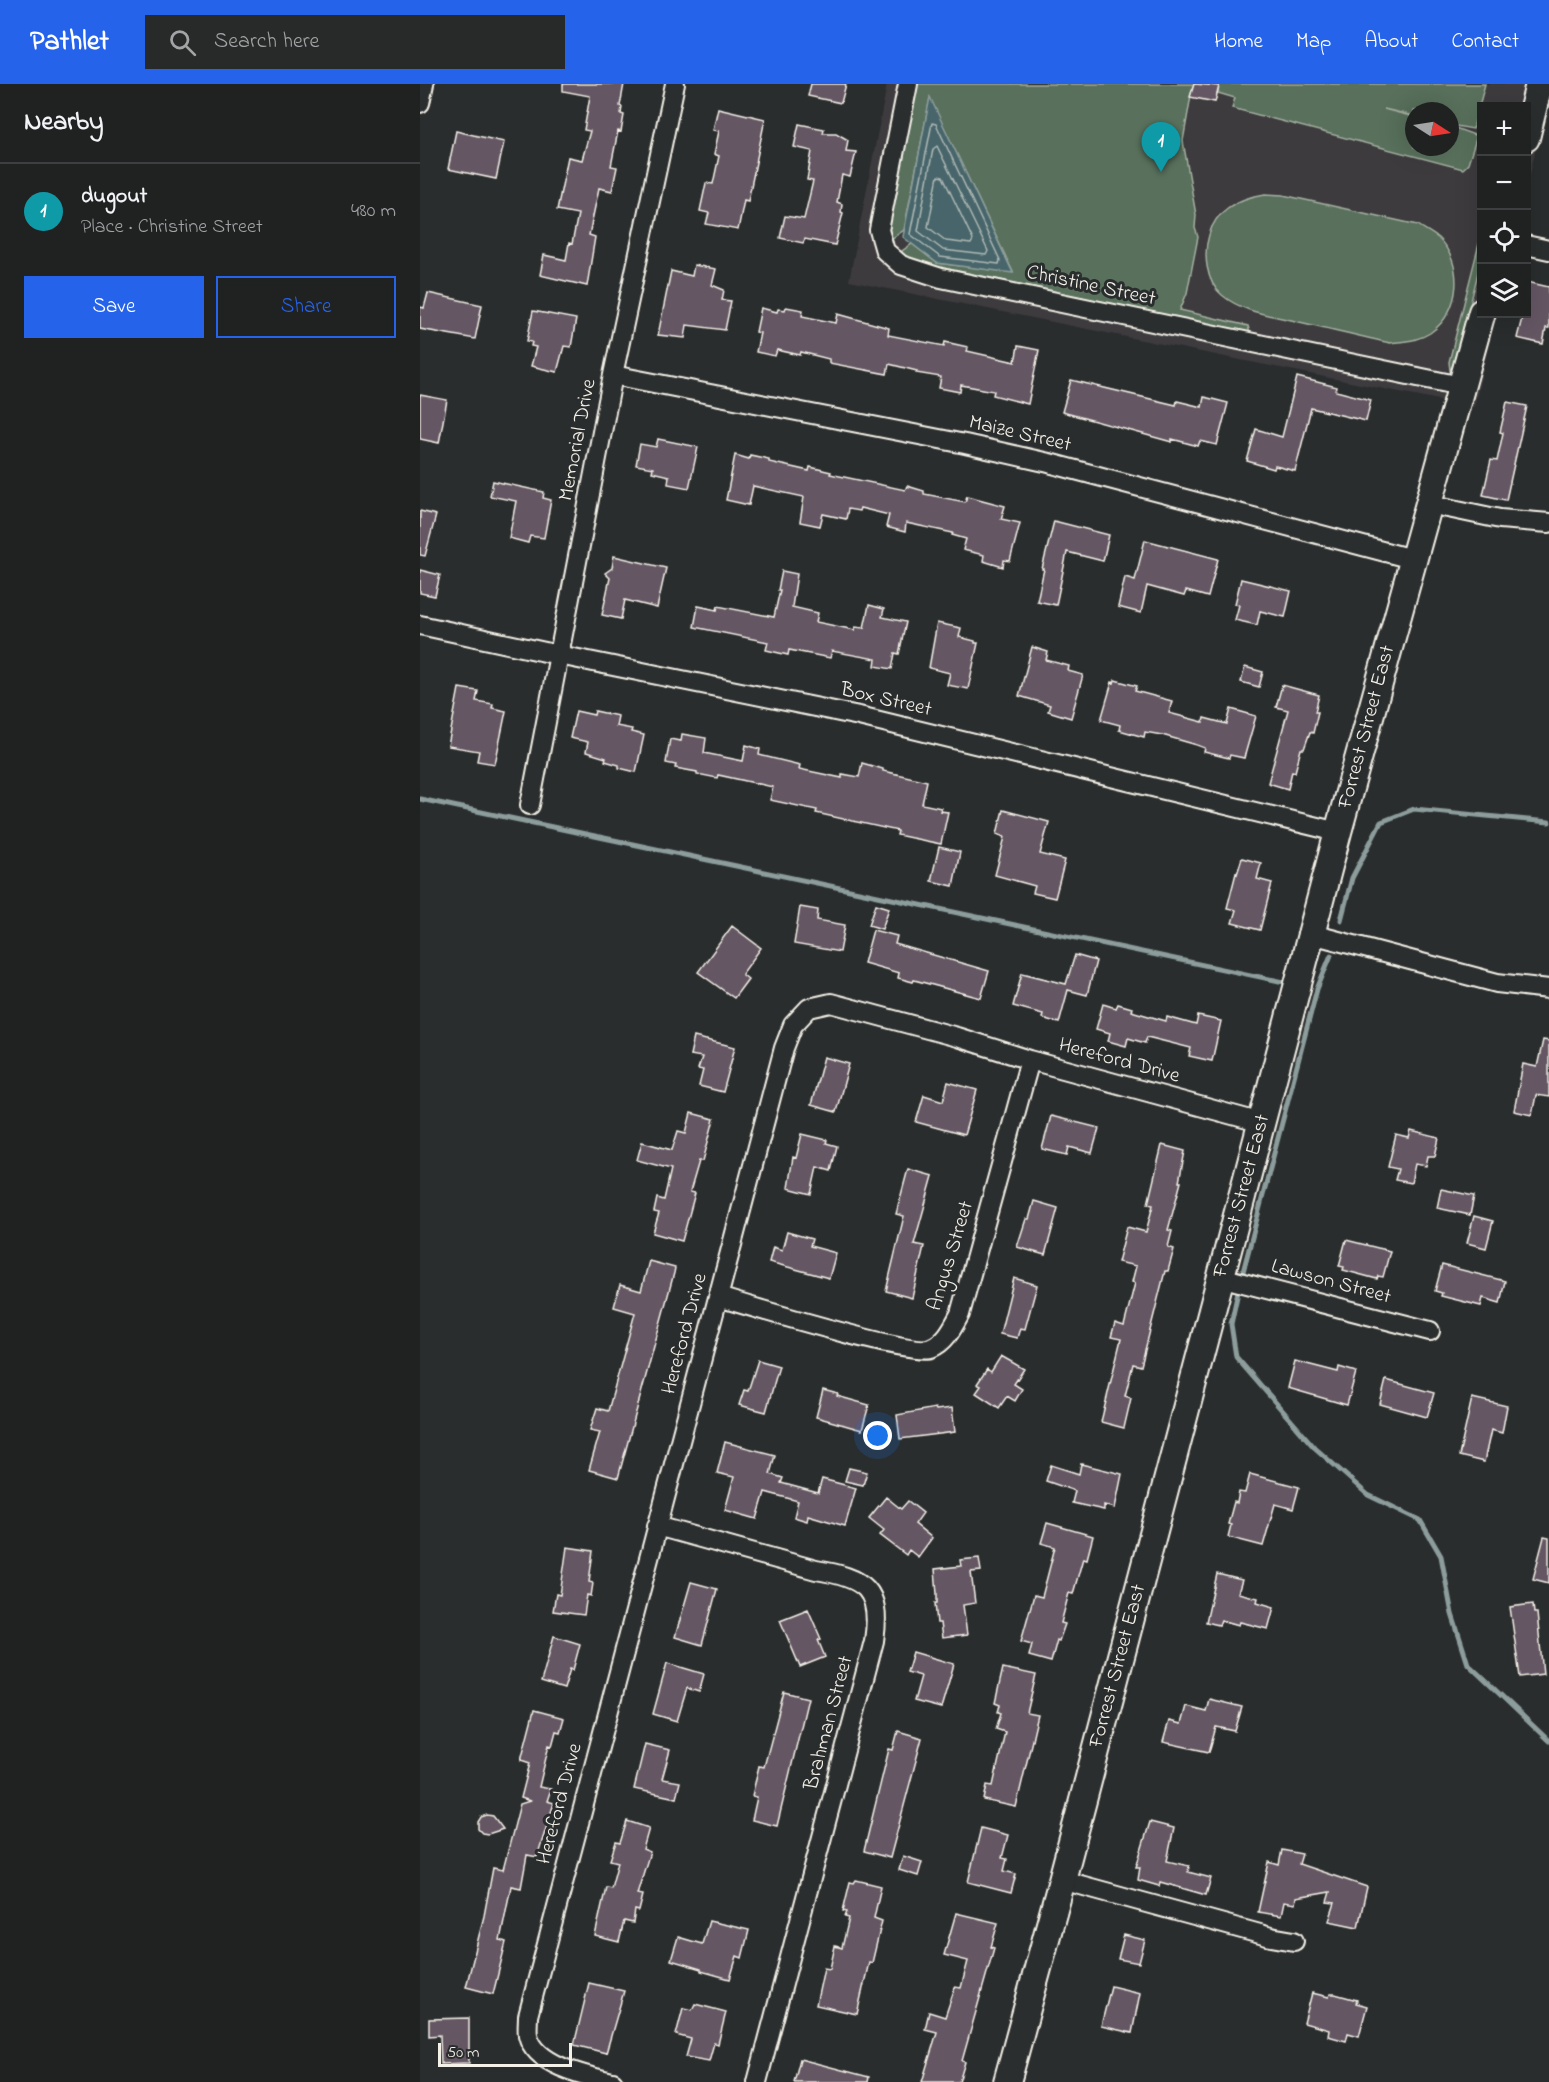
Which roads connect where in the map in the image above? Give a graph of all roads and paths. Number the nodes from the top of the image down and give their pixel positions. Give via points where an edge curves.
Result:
1 (424, 84) edge
2 (675, 84) edge
3 (908, 84) edge
4 (1539, 84) edge
5 (420, 103) edge
6 (1531, 120) edge
7 (1531, 246) edge
8 (1549, 250) edge
9 (1480, 318) edge
10 (613, 375) junction
11 (1461, 386) junction
12 (1429, 504) junction
13 (1549, 523) edge
14 (1413, 559) junction
15 (420, 625) edge
16 (559, 656) junction
17 (530, 805) dead end
18 (1338, 832) junction
19 (1312, 934) junction
20 (1549, 989) edge
21 (1030, 1060) junction
22 (1262, 1123) junction
23 (1220, 1276) junction
24 (718, 1297) junction
25 (1430, 1331) dead end
26 (657, 1526) junction
27 (1062, 1880) junction
28 (1293, 1941) dead end
29 (613, 2082) edge
30 (757, 2082) edge
31 (1007, 2082) edge

1 - 5 street
2 - 10 street, Memorial Drive
3 - 11 street, Christine Street via 879,230 885,251 901,265 941,278
4 - 6 main road
7 - 8 street
9 - 11 main road, Forrest Street East
10 - 14 street, Maize Street via 1049,463
10 - 16 street, Memorial Drive
11 - 12 main road, Forrest Street East
12 - 13 street via 1500,519
12 - 14 main road, Forrest Street East
14 - 18 main road, Forrest Street East
15 - 16 street, Box Street
16 - 17 street, Memorial Drive
16 - 18 street, Box Street via 859,716
18 - 19 main road, Forrest Street East
19 - 20 street via 1497,983
19 - 22 main road, Forrest Street East
21 - 22 street, Hereford Drive
21 - 24 street, Angus Street via 960,1314 949,1335 931,1349 909,1348
21 - 24 street, Hereford Drive via 831,1003 809,1008 793,1025 784,1048
22 - 23 main road, Forrest Street East
23 - 25 street, Lawson Street
23 - 27 main road, Forrest Street East
24 - 26 street, Hereford Drive
26 - 29 street, Hereford Drive via 528,2016 528,2036 539,2055 560,2067
26 - 30 street, Brahman Street via 839,1574 860,1583 875,1600 874,1641
27 - 28 street
27 - 31 main road, Forrest Street East

